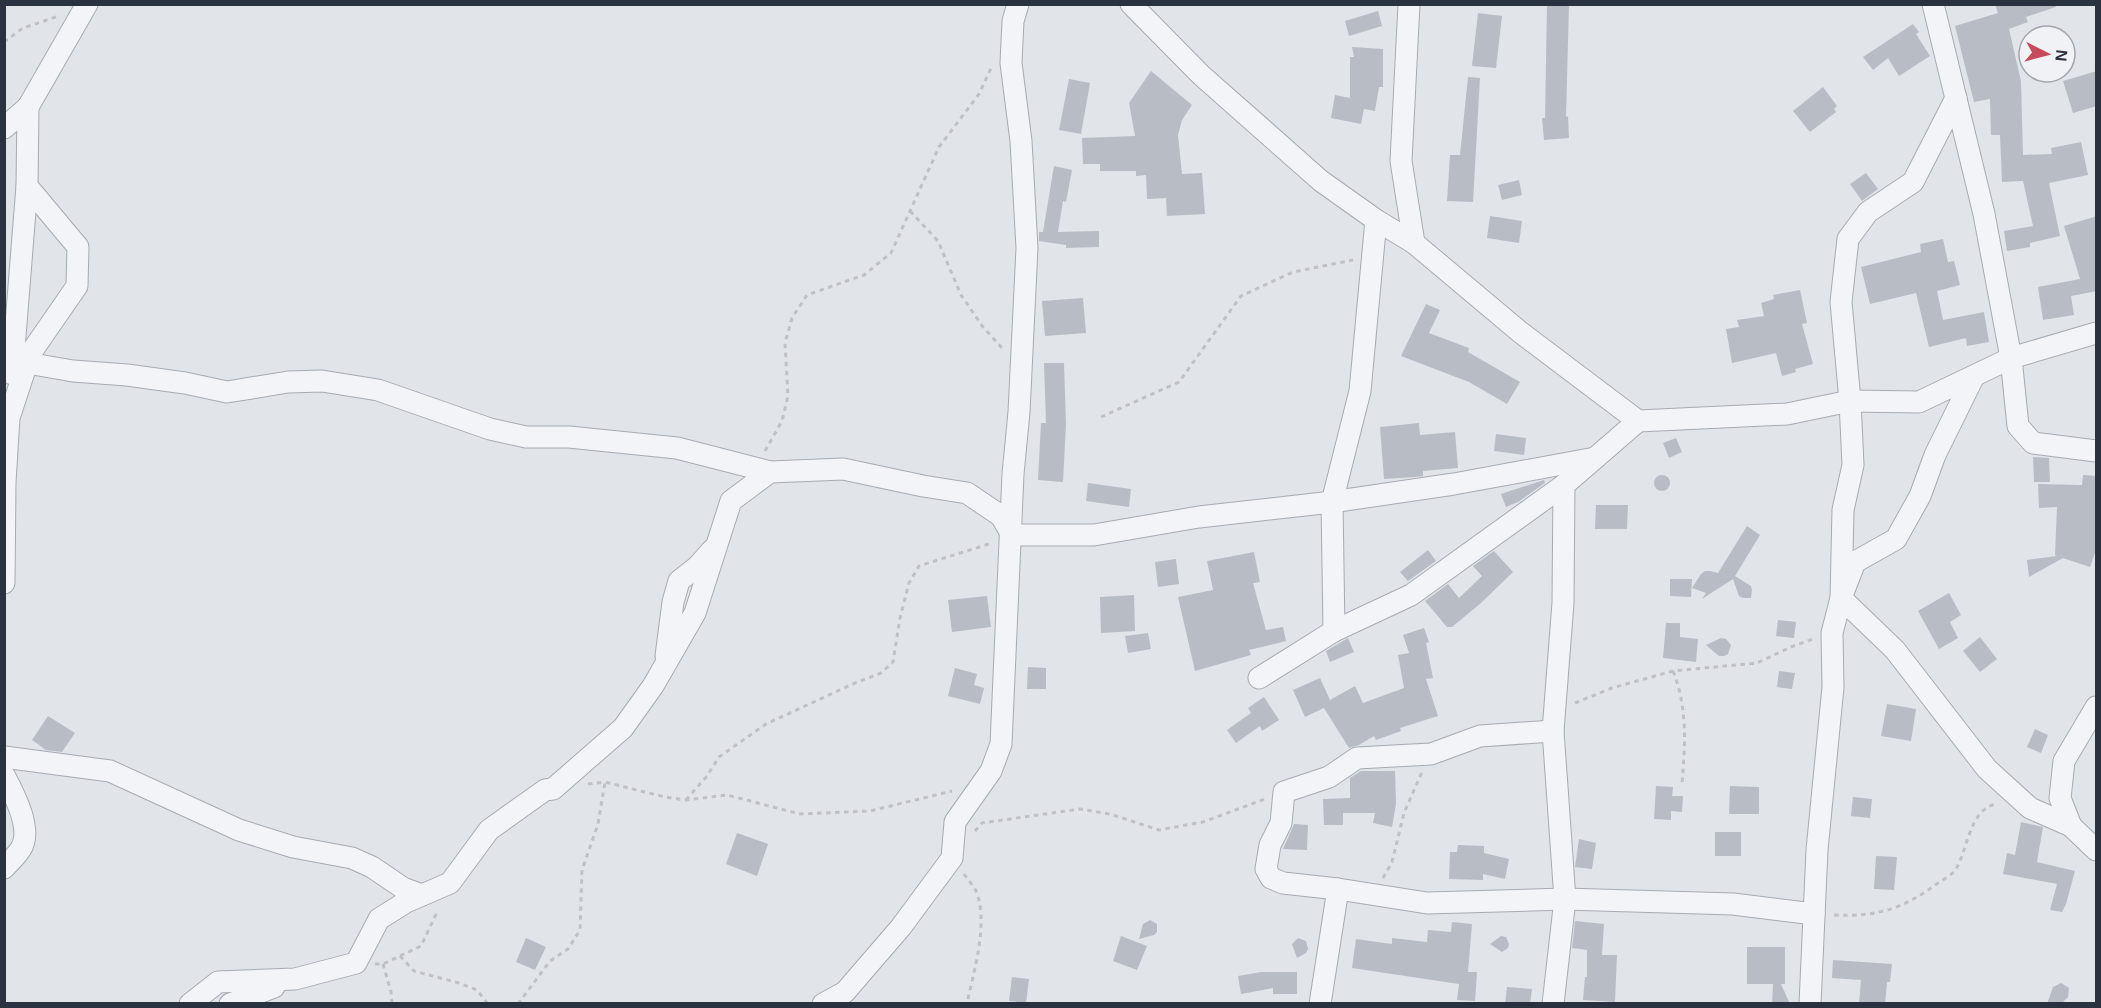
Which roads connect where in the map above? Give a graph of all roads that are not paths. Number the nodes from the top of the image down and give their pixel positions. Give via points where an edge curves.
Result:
1 (1018, 4) edge
2 (1131, 4) edge
3 (1409, 4) edge
4 (1933, 4) edge
5 (86, 6) edge
6 (1956, 98) junction
7 (28, 107) junction
8 (4, 128) edge
9 (27, 186) junction
10 (1376, 220) junction
11 (1414, 243) junction
12 (2097, 333) edge
13 (2011, 358) junction
14 (15, 361) edge
15 (1974, 376) junction
16 (1850, 401) junction
17 (1638, 421) junction
18 (2097, 451) edge
19 (1595, 458) junction
20 (763, 470) junction
21 (1564, 485) junction
22 (1332, 502) junction
23 (1012, 535) junction
24 (4, 583) edge
25 (1841, 598) junction
26 (1334, 631) junction
27 (1259, 678) dead end
28 (2097, 707) edge
29 (1553, 731) junction
30 (4, 757) edge
31 (4, 775) edge
32 (2071, 826) junction
33 (2097, 850) edge
34 (4, 868) edge
35 (1338, 889) junction
36 (422, 895) junction
37 (1565, 899) junction
38 (1814, 914) junction
39 (295, 979) junction
40 (190, 1004) edge
41 (230, 1004) edge
42 (824, 1004) edge
43 (1320, 1004) edge
44 (1553, 1004) edge
45 (1810, 1004) edge

1 - 23 street via 1011,63 1021,141 1026,248
2 - 10 street via 1201,75 1322,181
3 - 11 street via 1401,162
4 - 6 street
5 - 7 street
6 - 13 street via 1984,214
6 - 16 street via 1913,182 1868,212 1848,239 1841,302
7 - 8 street
7 - 9 street
9 - 14 street
9 - 14 street via 78,247 77,286 30,354
10 - 11 street
10 - 22 street via 1360,391
11 - 17 street via 1520,332
12 - 13 street
13 - 15 street
13 - 18 street via 2018,426 2033,443
14 - 20 street via 227,392 322,381 378,390 490,429 526,437 569,437 677,448
14 - 24 street via 5,482
15 - 16 street via 1919,402
15 - 25 street via 1935,455 1920,496 1896,538 1855,562
16 - 17 street via 1787,414
16 - 25 street via 1853,465 1843,510
17 - 19 street
19 - 21 street
19 - 22 street
20 - 23 street via 843,469 967,493 1001,516
20 - 36 street via 732,501 695,613 653,686 623,728 553,789 545,789 489,830 450,883
21 - 26 street via 1411,596
21 - 29 street via 1563,603
22 - 23 street via 1199,517 1094,535
22 - 26 street
23 - 42 street via 1001,744 991,771 955,822 952,858 845,992
25 - 32 street via 1895,650 1987,770 2030,808
25 - 38 street via 1832,633 1833,687
26 - 27 street
28 - 32 street via 2064,761 2060,798
29 - 35 street via 1480,736 1431,754 1357,758 1329,777 1284,792 1281,822 1270,845 1266,869 1271,878
29 - 37 street
30 - 36 street via 110,771 239,830 293,847 352,858
31 - 34 street via 27,831 22,849
32 - 33 street
35 - 37 street via 1427,903
35 - 43 street
36 - 39 street via 379,919 356,963
37 - 38 street via 1733,904
37 - 44 street
38 - 45 street
39 - 40 street via 218,982
39 - 41 street

